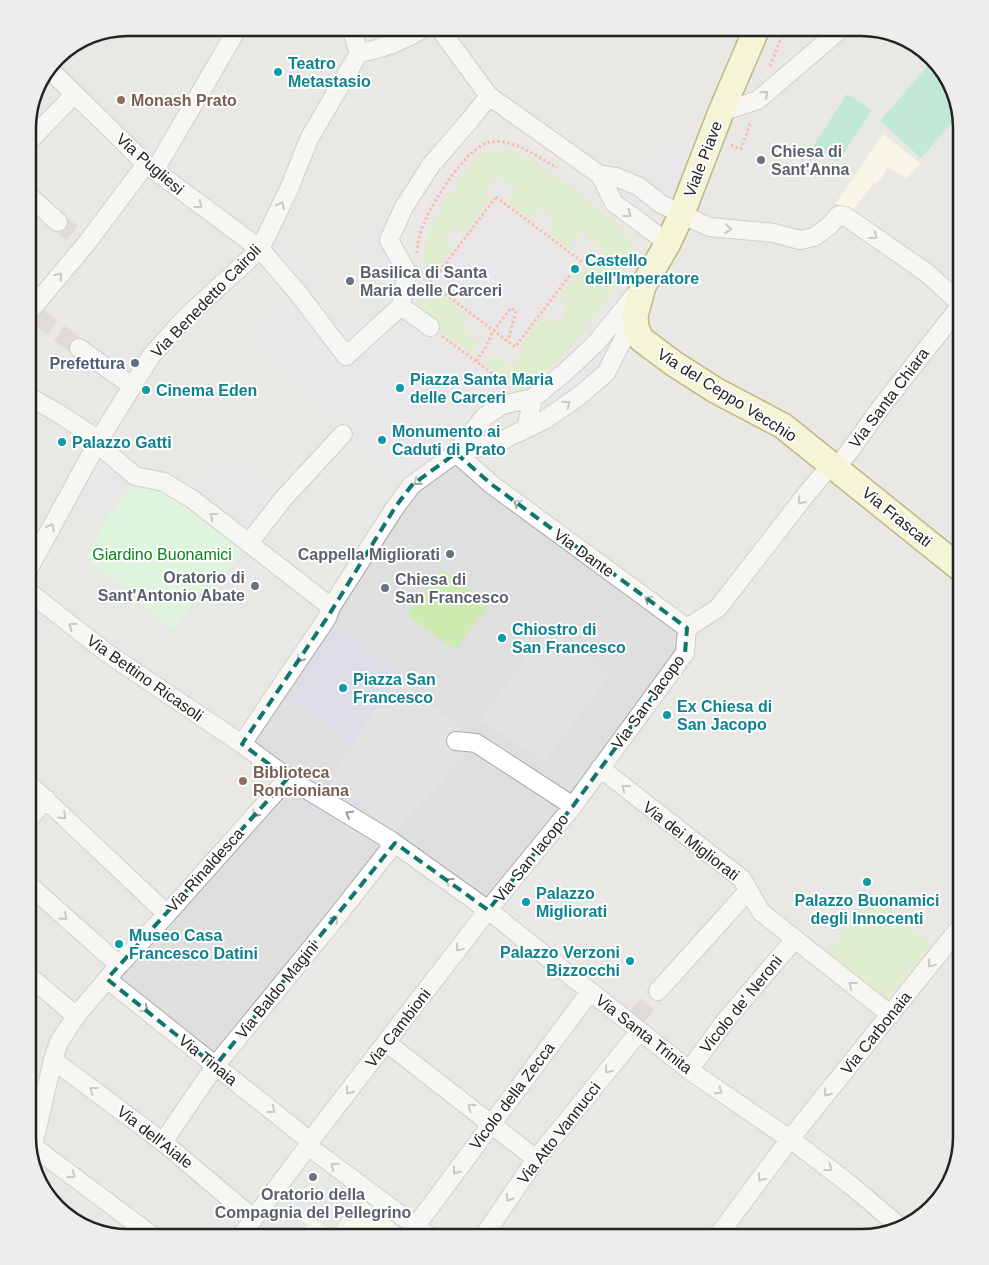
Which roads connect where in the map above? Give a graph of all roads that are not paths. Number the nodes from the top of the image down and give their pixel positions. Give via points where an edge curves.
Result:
1 (233, 36) edge
2 (354, 36) edge
3 (411, 36) edge
4 (446, 36) edge
5 (754, 36) edge
6 (833, 36) edge
7 (359, 53) junction
8 (54, 73) edge
9 (75, 94) junction
10 (489, 96) junction
11 (721, 112) junction
12 (36, 134) edge
13 (150, 167) junction
14 (600, 175) junction
15 (36, 202) edge
16 (682, 213) junction
17 (58, 222) tunnel mouth
18 (668, 244) junction
19 (260, 249) junction
20 (643, 286) junction
21 (953, 297) edge
22 (401, 306) junction
23 (36, 308) edge
24 (635, 316) junction
25 (953, 316) edge
26 (430, 327) road end
27 (79, 348) tunnel mouth
28 (132, 386) junction
29 (533, 398) junction
30 (36, 401) edge
31 (526, 429) junction
32 (343, 434) dead end
33 (99, 440) junction
34 (456, 453) junction
35 (834, 466) junction
36 (250, 545) junction
37 (36, 555) edge
38 (953, 562) edge
39 (36, 598) edge
40 (329, 613) junction
41 (687, 628) junction
42 (456, 741) dead end
43 (242, 744) junction
44 (600, 768) junction
45 (288, 778) junction
46 (36, 790) edge
47 (46, 799) junction
48 (573, 806) junction
49 (36, 811) edge
50 (390, 840) junction
51 (36, 891) edge
52 (748, 891) junction
53 (488, 910) junction
54 (166, 914) junction
55 (953, 937) edge
56 (794, 939) junction
57 (119, 965) junction
58 (106, 979) junction
59 (36, 982) edge
60 (658, 991) tunnel mouth
61 (590, 992) junction
62 (890, 1015) junction
63 (76, 1016) junction
64 (635, 1025) junction
65 (386, 1043) junction
66 (53, 1060) junction
67 (216, 1066) junction
68 (688, 1070) junction
69 (491, 1123) junction
70 (36, 1126) edge
71 (790, 1139) junction
72 (163, 1142) junction
73 (309, 1143) junction
74 (37, 1150) edge
75 (536, 1159) junction
76 (254, 1219) junction
77 (895, 1222) edge
78 (415, 1227) junction
79 (142, 1229) edge
80 (247, 1229) edge
81 (418, 1229) edge
82 (488, 1229) edge
83 (726, 1229) edge

1 - 13 street
2 - 7 street
3 - 7 street via 374,51
4 - 10 street
5 - 11 street, Viale Piave
11 -> 6 street via 758,100
19 -> 7 street, Via Benedetto Cairoli via 309,139
8 - 9 street, Via Pugliesi
9 - 12 street
9 - 13 street, Via Pugliesi
10 - 14 street
10 - 22 street via 431,165 404,207 389,240 407,272
11 - 16 street, Viale Piave
13 -> 19 street, Via Pugliesi
23 -> 13 street via 84,243
14 - 16 street via 616,177 638,186 661,204
14 -> 18 street via 614,203
15 - 17 street
16 - 18 street, Viale Piave
16 -> 21 street via 709,227 774,233 800,240 814,237 839,215 845,216 927,273
18 - 20 street, Viale Piave
19 - 22 street, Via Pugliesi via 346,356
19 - 28 street, Via Benedetto Cairoli via 185,318 151,356
20 - 24 street, Viale Piave
20 - 29 street, Viale Piave via 596,343
22 - 26 street
31 -> 24 street, Viale Piave via 559,410 606,373
24 - 35 street, Via del Ceppo Vecchio via 641,339 650,347 715,390 783,426
25 - 35 street, Via Santa Chiara
27 - 28 street
28 - 33 street, Via Benedetto Cairoli
29 - 31 street
29 - 34 street via 502,405 484,417
30 - 33 street
31 - 34 street, Viale Piave via 499,442
32 - 36 street via 281,504
36 -> 33 street via 192,499 164,482 135,476 108,453
37 -> 33 street, Via Benedetto Cairoli
34 -> 40 street via 412,485
41 -> 34 street, Via Dante via 482,476
35 - 38 street, Via Frascati
35 -> 41 street via 808,492 718,608
36 - 40 street via 289,574
43 -> 39 street, Via Bettino Ricasoli via 107,653
40 -> 43 street
41 - 44 street, Via San Jacopo via 685,653
42 - 48 street via 476,743
43 - 45 street
44 - 48 street, Via San Jacopo
52 -> 44 street, Via dei Migliorati via 742,879
50 -> 45 street
45 -> 54 street, Via Rinaldesca
46 - 47 street
47 - 49 street
47 -> 54 street
48 - 53 street, Via San Iacopo
53 -> 50 street, Via Santa Trinita
67 -> 50 street, Via Baldo Magini via 389,850
51 -> 57 street
52 - 56 street, Via dei Migliorati via 761,912
52 - 60 street
53 - 61 street, Via Santa Trinita
53 -> 65 street, Via Cambioni
54 - 57 street, Via Rinaldesca
55 -> 62 street, Via Carbonaia
62 -> 56 street, Via dei Migliorati
56 - 68 street, Vicolo de' Neroni
57 - 58 street, Via Rinaldesca
58 - 63 street, Via Rinaldesca
58 -> 67 street, Via Tinaia
59 - 63 street
61 - 64 street, Via Santa Trinita
61 - 69 street, Vicolo della Zecca
62 -> 71 street, Via Carbonaia
63 - 66 street, Via Rinaldesca via 59,1042
64 - 68 street, Via Santa Trinita
64 -> 75 street, Via Atto Vannucci
69 -> 65 street
65 -> 73 street, Via Cambioni
66 - 70 street, Via Rinaldesca
72 -> 66 street, Via dell'Aiale
67 - 72 street, Via Baldo Magini
67 -> 73 street, Via Tinaia
68 -> 71 street, Via Santa Trinita
69 - 75 street
69 -> 78 street, Vicolo della Zecca
71 -> 77 street, Via Santa Trinita
71 -> 83 street, Via Carbonaia
72 - 76 street, Via dell'Aiale
73 - 76 street, Via Cambioni
78 -> 73 street, Via Tinaia
74 -> 79 street
75 -> 82 street, Via Atto Vannucci
76 - 80 street, Via Cambioni
78 - 81 street, Via Tinaia

